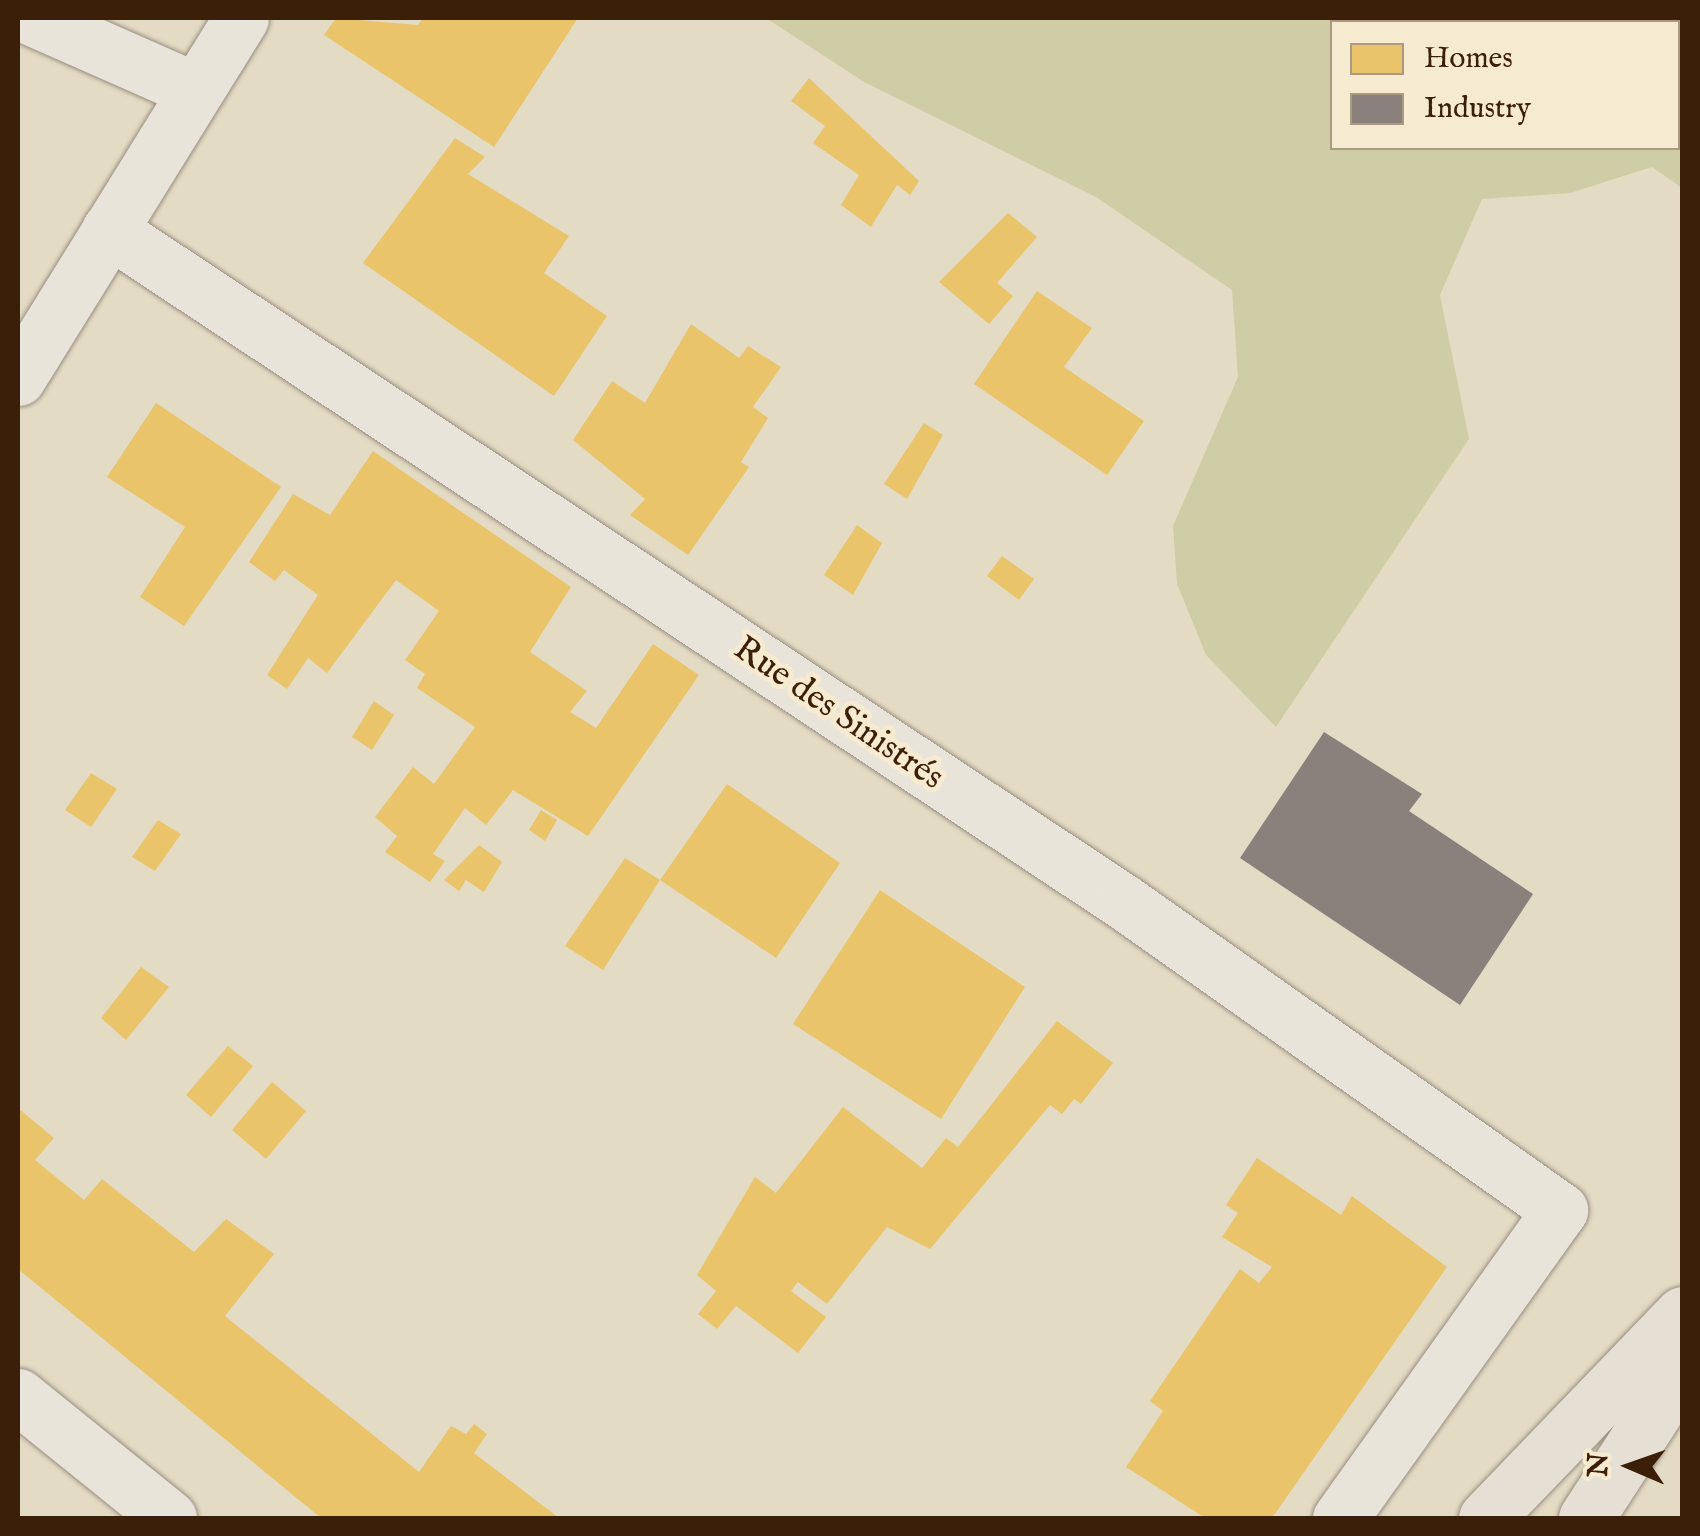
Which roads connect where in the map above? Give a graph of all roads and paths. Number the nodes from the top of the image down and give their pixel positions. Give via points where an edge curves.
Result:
1 (32, 18) edge
2 (241, 18) edge
3 (195, 90) junction
4 (109, 230) junction
5 (18, 378) edge
6 (1682, 1314) edge
7 (1682, 1370) edge
8 (18, 1396) edge
9 (168, 1518) edge
10 (1340, 1518) edge
11 (1486, 1518) edge
12 (1586, 1518) edge

1 - 3 street
2 - 3 street
3 - 4 street
4 - 5 street
4 - 10 street, Rue des Sinistrés via 1124,902 1560,1210
6 - 11 highway
7 - 12 highway
8 - 9 street

